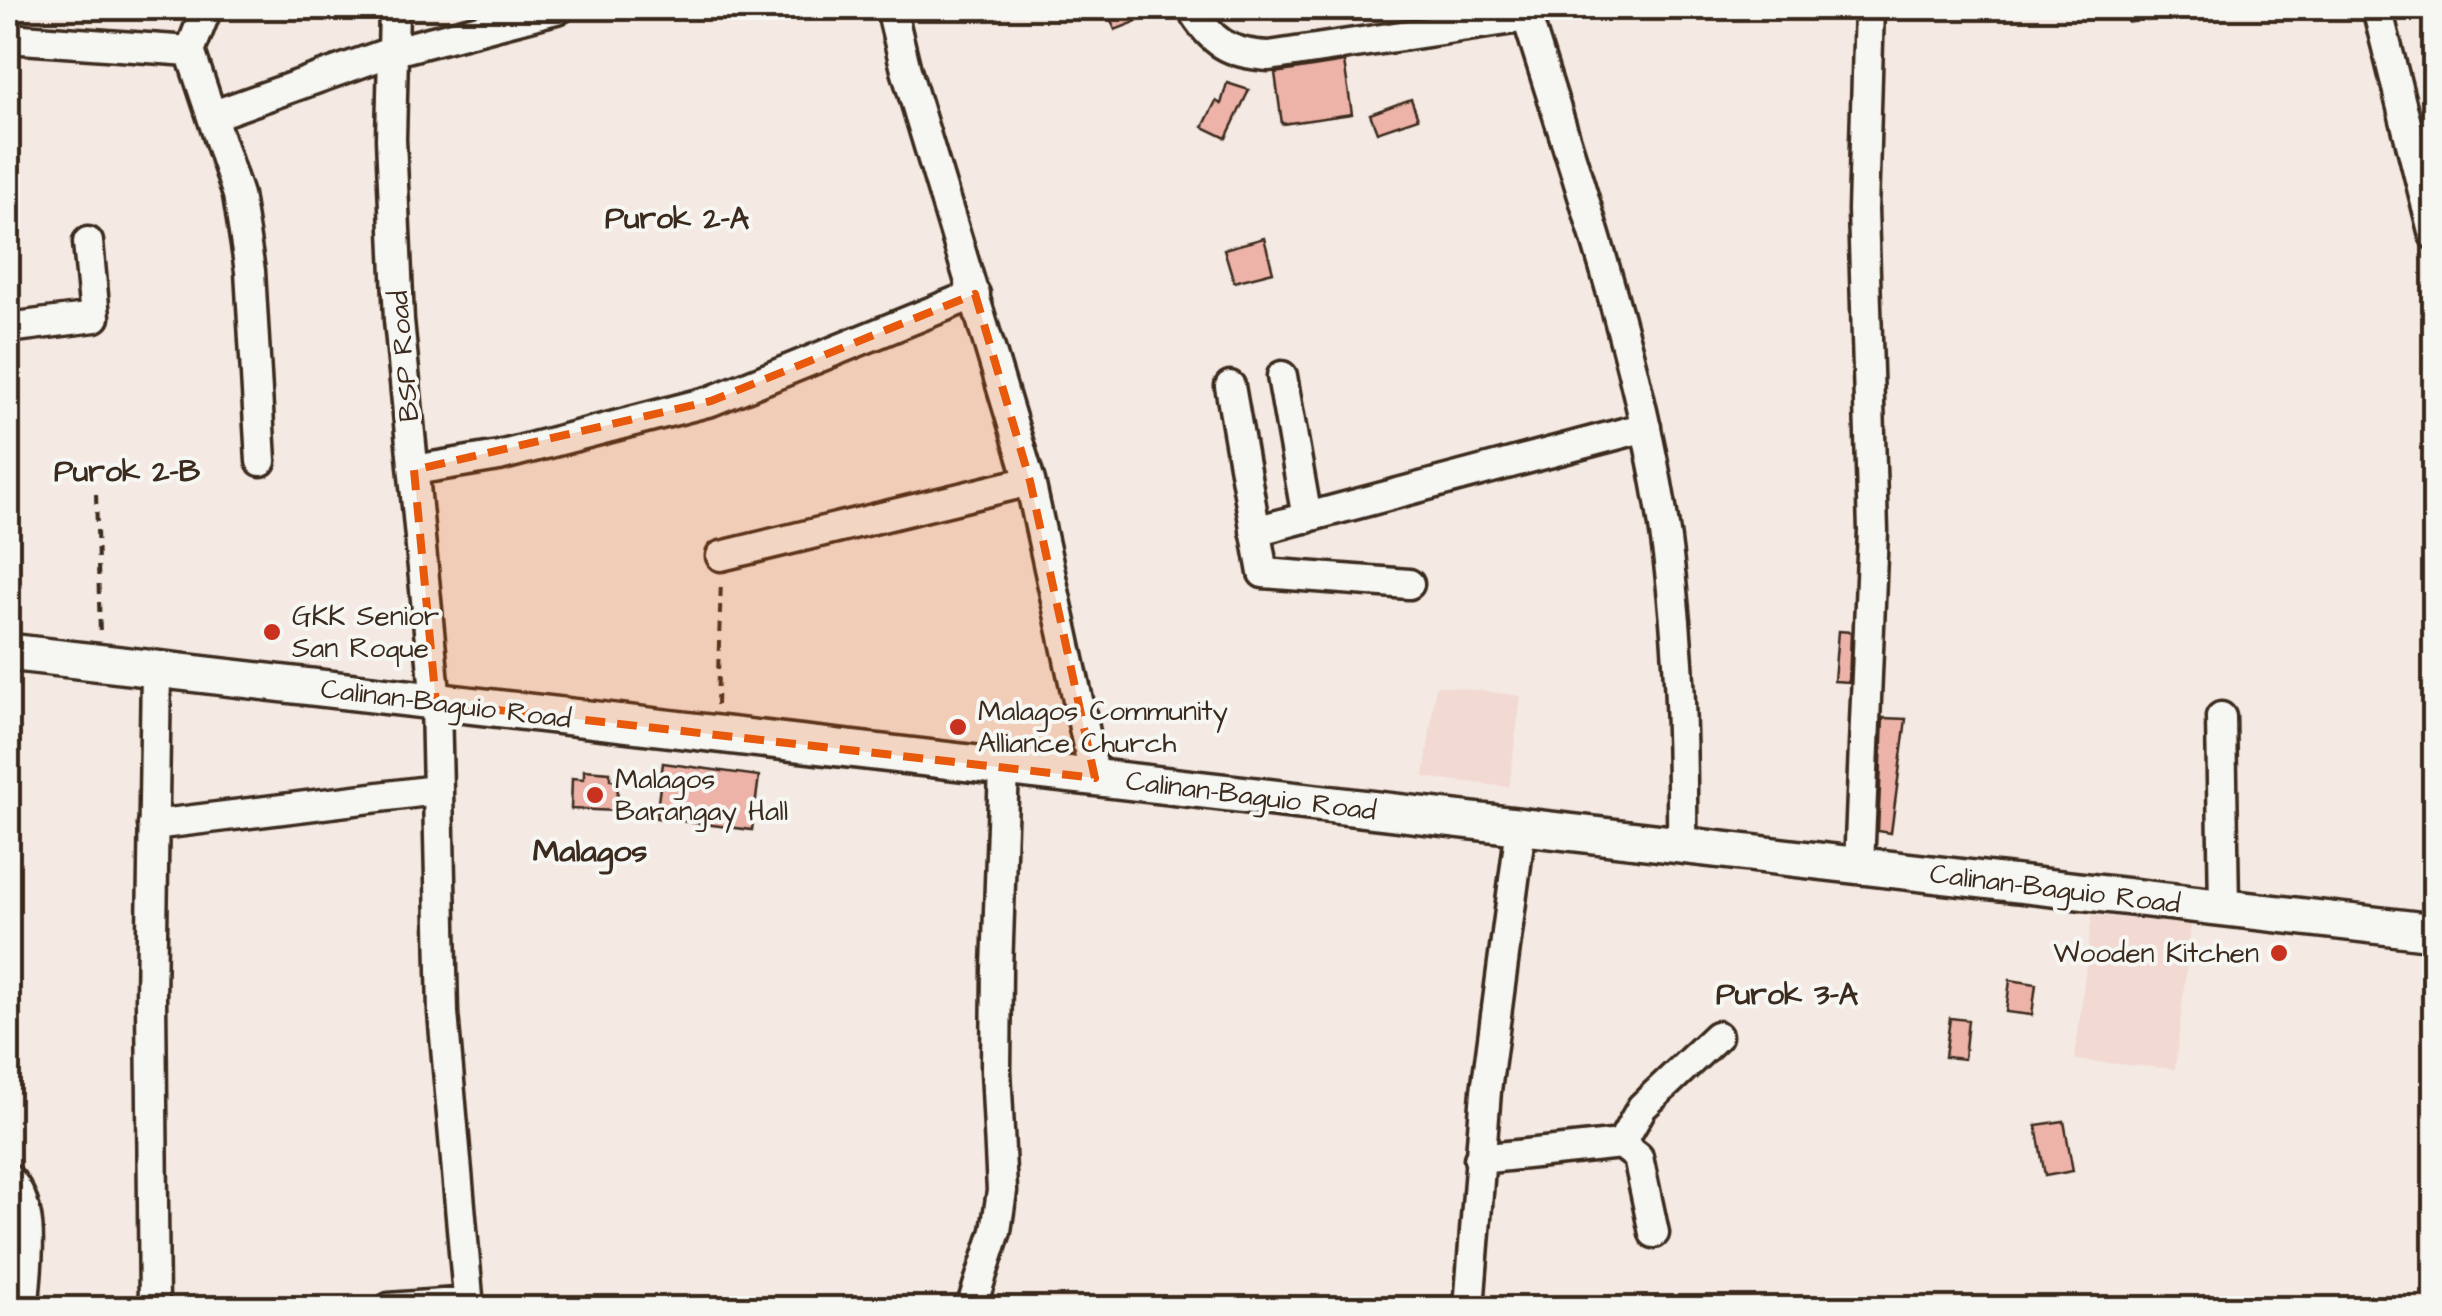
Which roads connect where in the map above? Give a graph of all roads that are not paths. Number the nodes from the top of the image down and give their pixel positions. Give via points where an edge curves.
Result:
1 (206, 8) edge
2 (394, 8) edge
3 (560, 8) edge
4 (891, 8) edge
5 (1191, 8) edge
6 (1869, 8) edge
7 (2377, 8) edge
8 (1533, 12) edge
9 (8, 38) edge
10 (190, 51) junction
11 (391, 52) junction
12 (214, 115) junction
13 (2434, 235) edge
14 (88, 242) dead end
15 (975, 294) junction
16 (8, 328) edge
17 (1282, 376) dead end
18 (1230, 386) dead end
19 (1646, 427) junction
20 (261, 461) dead end
21 (414, 470) junction
22 (1030, 480) junction
23 (1307, 518) junction
24 (1255, 531) junction
25 (721, 556) road end
26 (1409, 584) dead end
27 (8, 652) edge
28 (156, 670) junction
29 (436, 703) junction
30 (2221, 717) dead end
31 (1004, 768) junction
32 (1095, 778) junction
33 (436, 790) junction
34 (153, 825) junction
35 (1521, 827) junction
36 (1682, 846) junction
37 (1860, 866) junction
38 (2224, 908) junction
39 (2434, 932) edge
40 (1716, 1036) dead end
41 (1620, 1144) junction
42 (1479, 1159) junction
43 (8, 1178) edge
44 (1654, 1234) dead end
45 (469, 1305) edge
46 (24, 1308) edge
47 (154, 1308) edge
48 (389, 1308) edge
49 (971, 1308) edge
50 (1469, 1308) edge

1 - 10 street
2 - 11 street, BSP Road
3 - 11 street
4 - 15 street
5 - 8 street via 1218,43 1268,56
6 - 37 street via 1863,210 1873,531
7 - 13 street
8 - 19 street
9 - 10 street
10 - 12 street
11 - 12 street
11 - 21 street, BSP Road via 398,302
12 - 20 street via 238,195 250,272
14 - 16 street via 95,316
15 - 21 street via 711,401 538,447
15 - 22 street
17 - 23 street
18 - 24 street
19 - 23 street
19 - 36 street via 1678,648
21 - 29 street, BSP Road
22 - 25 street
22 - 32 street
23 - 24 street
24 - 26 street via 1263,573
27 - 28 main road, Calinan-Baguio Road
28 - 29 main road, Calinan-Baguio Road
28 - 34 street
29 - 31 main road, Calinan-Baguio Road
29 - 33 street, BSP Road
30 - 38 street
31 - 32 main road, Calinan-Baguio Road
31 - 49 street via 996,1019 1002,1191
32 - 35 main road, Calinan-Baguio Road
33 - 34 street
33 - 45 street, BSP Road via 443,1013
34 - 47 street
35 - 36 main road, Calinan-Baguio Road
35 - 42 street
36 - 37 main road, Calinan-Baguio Road
37 - 38 main road, Calinan-Baguio Road
38 - 39 main road, Calinan-Baguio Road
40 - 41 street via 1642,1107
41 - 42 street
41 - 44 street via 1638,1157
42 - 50 street
43 - 46 street via 24,1204 27,1228
45 - 48 street

